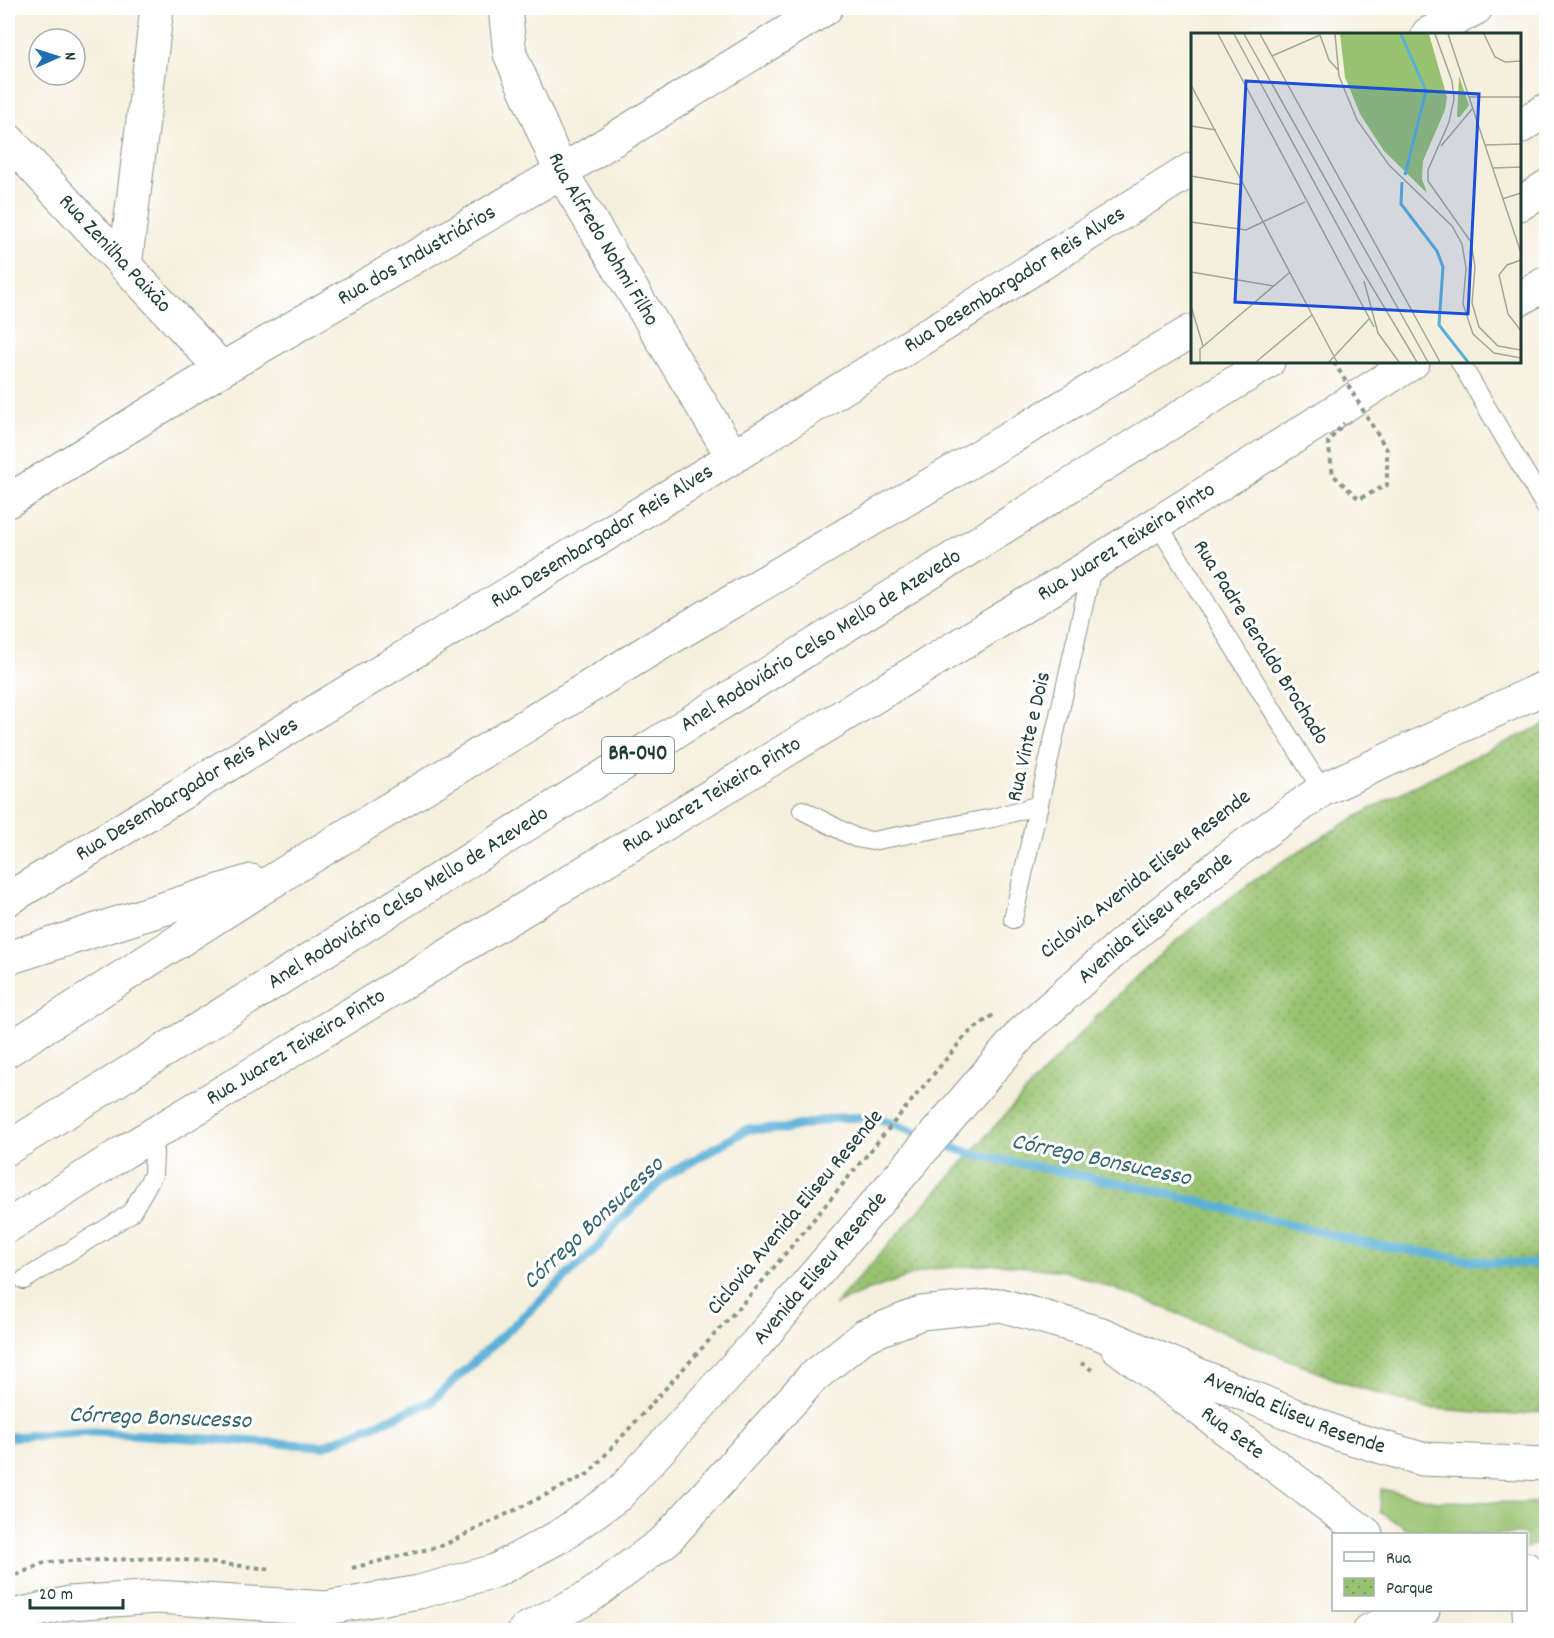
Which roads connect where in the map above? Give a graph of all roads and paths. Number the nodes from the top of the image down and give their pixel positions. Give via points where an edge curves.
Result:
1 (157, 8) edge
2 (505, 8) edge
3 (823, 8) edge
4 (1476, 8) edge
5 (1430, 33) edge
6 (1546, 110) edge
7 (1521, 126) edge
8 (8, 140) edge
9 (1191, 170) edge
10 (561, 172) junction
11 (1546, 188) edge
12 (1521, 203) edge
13 (125, 266) junction
14 (1546, 283) edge
15 (1521, 298) edge
16 (1191, 332) edge
17 (1266, 363) edge
18 (1335, 363) edge
19 (1411, 363) edge
20 (1461, 363) edge
21 (222, 369) junction
22 (1344, 423) dead end
23 (732, 458) junction
24 (8, 501) edge
25 (1546, 508) edge
26 (1156, 523) junction
27 (1094, 564) junction
28 (1546, 687) edge
29 (1322, 790) junction
30 (1039, 805) junction
31 (802, 810) dead end
32 (293, 867) junction
33 (8, 899) edge
34 (1013, 919) dead end
35 (8, 958) edge
36 (994, 1014) dead end
37 (8, 1050) edge
38 (147, 1138) junction
39 (8, 1148) edge
40 (8, 1227) edge
41 (24, 1280) dead end
42 (1099, 1333) junction
43 (1546, 1464) edge
44 (1365, 1533) edge
45 (1533, 1567) edge
46 (278, 1570) dead end
47 (346, 1570) dead end
48 (8, 1579) edge
49 (1420, 1611) edge
50 (8, 1617) edge
51 (525, 1630) edge
52 (1370, 1630) edge
53 (1530, 1630) edge

1 - 13 main road
2 - 10 main road, Rua Alfredo Nohmi Filho via 510,54
3 - 10 main road, Rua dos Industriários
4 - 5 main road
6 - 7 main road
8 - 13 main road, Rua Zenilha Paixão
9 - 23 main road, Rua Desembargador Reis Alves
10 - 21 main road, Rua dos Industriários
10 - 23 main road, Rua Alfredo Nohmi Filho
11 - 12 main road
13 - 21 main road, Rua Zenilha Paixão
14 - 15 main road
16 - 32 main road via 648,651
17 - 39 main road, Anel Rodoviário Celso Mello de Azevedo / BR-040
18 - 22 path, bridge via 1387,450 1387,485 1359,500 1334,475 1328,442
19 - 26 main road, Rua Juarez Teixeira Pinto
20 - 25 lane
21 - 24 main road, Rua dos Industriários
23 - 33 main road, Rua Desembargador Reis Alves
26 - 27 main road, Rua Juarez Teixeira Pinto
26 - 29 lane, Rua Padre Geraldo Brochado
27 - 30 lane, Rua Vinte e Dois
27 - 38 main road, Rua Juarez Teixeira Pinto
28 - 29 main road, Avenida Eliseu Resende
29 - 50 main road, Avenida Eliseu Resende via 1222,862 1023,1032 842,1244 618,1495 560,1536 495,1571 419,1592 326,1608 157,1597 69,1603
30 - 31 lane via 993,818 872,841 856,838
30 - 34 lane, Rua Vinte e Dois
32 - 35 main road
32 - 37 main road
36 - 47 path, Ciclovia Avenida Eliseu Resende via 966,1035 761,1283 588,1474 444,1545
38 - 40 main road, Rua Juarez Teixeira Pinto
38 - 41 lane via 154,1152 153,1175 131,1213
42 - 43 main road, Avenida Eliseu Resende via 1341,1435 1422,1459
42 - 44 main road, Rua Sete
42 - 51 main road, Avenida Eliseu Resende via 1001,1305 921,1313 864,1336 812,1378 666,1540 589,1597
45 - 53 main road
46 - 48 path via 152,1558 46,1562
49 - 52 main road

